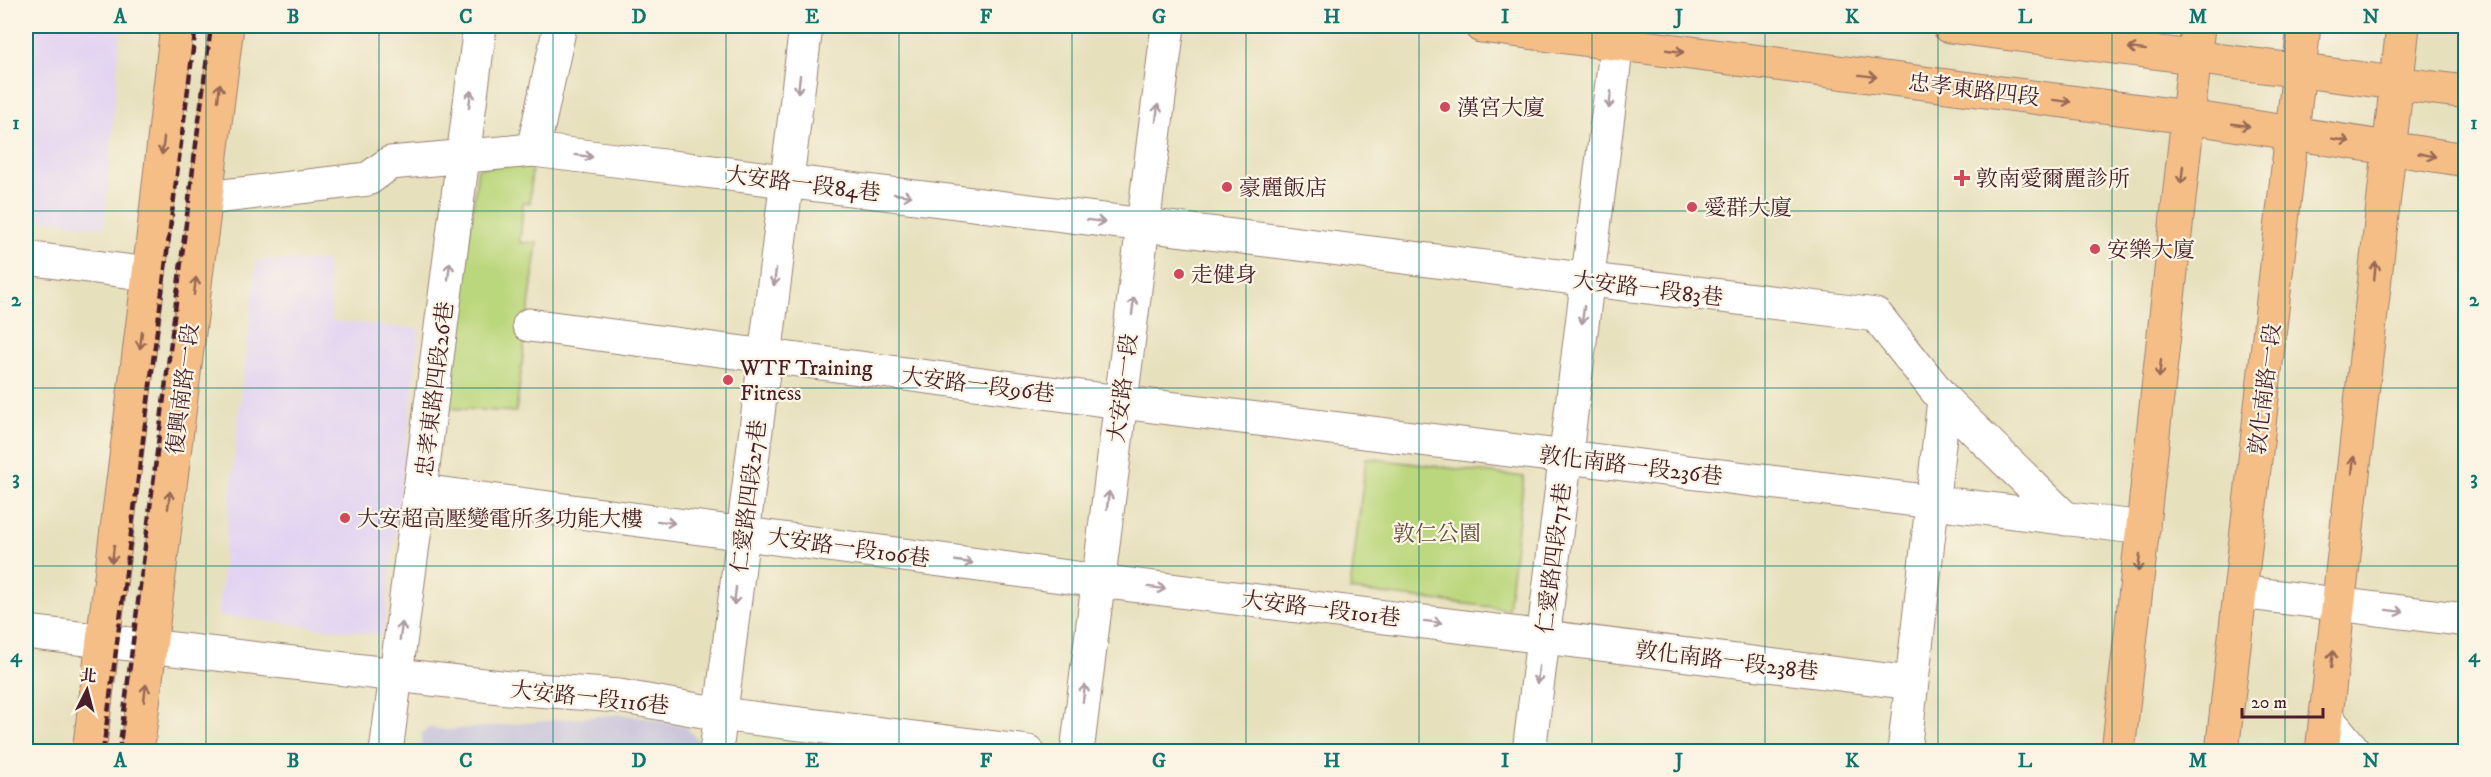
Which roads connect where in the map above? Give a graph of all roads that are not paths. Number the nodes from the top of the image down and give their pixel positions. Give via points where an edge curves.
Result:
1 (177, 26) edge
2 (227, 26) edge
3 (480, 26) edge
4 (560, 26) edge
5 (806, 26) edge
6 (1168, 26) edge
7 (1481, 26) edge
8 (2304, 26) edge
9 (2403, 26) edge
10 (1968, 27) edge
11 (1618, 34) edge
12 (2197, 41) edge
13 (2300, 70) junction
14 (2396, 84) junction
15 (2466, 92) edge
16 (2188, 117) junction
17 (2294, 132) junction
18 (2389, 147) junction
19 (533, 150) junction
20 (463, 157) junction
21 (2466, 160) edge
22 (787, 180) junction
23 (206, 198) junction
24 (1143, 227) junction
25 (26, 258) edge
26 (149, 274) junction
27 (1587, 281) junction
28 (530, 325) dead end
29 (765, 357) junction
30 (1944, 400) junction
31 (1120, 402) junction
32 (1565, 457) junction
33 (421, 491) junction
34 (1932, 502) junction
35 (2066, 519) junction
36 (2143, 528) junction
37 (743, 532) junction
38 (1099, 580) junction
39 (2240, 592) junction
40 (2337, 604) junction
41 (2466, 620) edge
42 (26, 632) edge
43 (1543, 636) junction
44 (102, 642) junction
45 (150, 648) junction
46 (395, 675) junction
47 (1911, 683) junction
48 (720, 714) junction
49 (2326, 717) junction
50 (88, 752) edge
51 (137, 752) edge
52 (386, 752) edge
53 (716, 752) edge
54 (1028, 752) edge
55 (1077, 752) edge
56 (1529, 752) edge
57 (1904, 752) edge
58 (2118, 752) edge
59 (2222, 752) edge
60 (2322, 752) edge
61 (2355, 752) edge

1 -> 26 main road
23 -> 2 main road, 復興南路一段
20 -> 3 street, 忠孝東路四段26巷
4 - 19 street
5 -> 22 street, 仁愛路四段27巷
24 -> 6 street, 大安路一段
7 - 11 main road, 忠孝東路四段
8 - 13 main road, 敦化南路一段
9 - 14 main road
12 -> 10 main road
11 -> 16 main road, 忠孝東路四段
11 -> 27 street, 仁愛路四段71巷
12 - 13 main road
12 - 16 main road
13 - 14 main road
13 - 17 main road, 敦化南路一段
14 - 15 main road
14 - 18 main road
16 -> 17 main road, 忠孝東路四段
16 -> 36 main road
17 -> 18 main road, 忠孝東路四段
17 - 39 main road, 敦化南路一段
18 -> 21 main road, 忠孝東路四段
40 -> 18 main road
19 - 20 street, 大安路一段84巷
19 -> 22 street, 大安路一段84巷
20 - 23 street, 大安路一段84巷 via 390,163 368,179
33 -> 20 street, 忠孝東路四段26巷
22 -> 24 street, 大安路一段84巷
22 -> 29 street, 仁愛路四段27巷
45 -> 23 main road, 復興南路一段
24 - 27 street, 大安路一段83巷
31 -> 24 street, 大安路一段
25 - 26 street
26 -> 44 main road
27 - 30 street, 大安路一段83巷 via 1876,315
27 -> 32 street, 仁愛路四段71巷
28 - 29 street, 大安路一段96巷
29 - 31 street, 大安路一段96巷
29 - 37 street, 仁愛路四段27巷
30 - 34 street
30 - 35 street, 大安路一段83巷
31 - 32 street, 敦化南路一段236巷
38 -> 31 street, 大安路一段
32 - 34 street, 敦化南路一段236巷
32 - 43 street, 仁愛路四段71巷
33 -> 37 street, 大安路一段106巷
46 -> 33 street, 忠孝東路四段26巷
34 - 35 street, 敦化南路一段236巷
34 - 47 street
35 - 36 street, 敦化南路一段236巷
36 -> 58 main road
37 -> 38 street, 大安路一段106巷
37 -> 48 street, 仁愛路四段27巷
38 -> 43 street, 大安路一段101巷
55 -> 38 street, 大安路一段
39 - 40 street
39 - 59 main road, 敦化南路一段
40 -> 41 street
49 -> 40 main road
42 - 44 street, 大安路一段116巷
43 - 47 street, 敦化南路一段238巷
43 -> 56 street, 仁愛路四段71巷
44 - 45 street, 大安路一段116巷
44 - 50 main road
45 - 46 street, 大安路一段116巷
51 -> 45 main road, 復興南路一段
46 - 48 street, 大安路一段116巷 via 619,696
46 - 52 street, 忠孝東路四段26巷
47 - 57 street
48 - 53 street, 仁愛路四段27巷
48 - 54 street, 大安路一段116巷
49 - 60 main road
49 - 61 street

